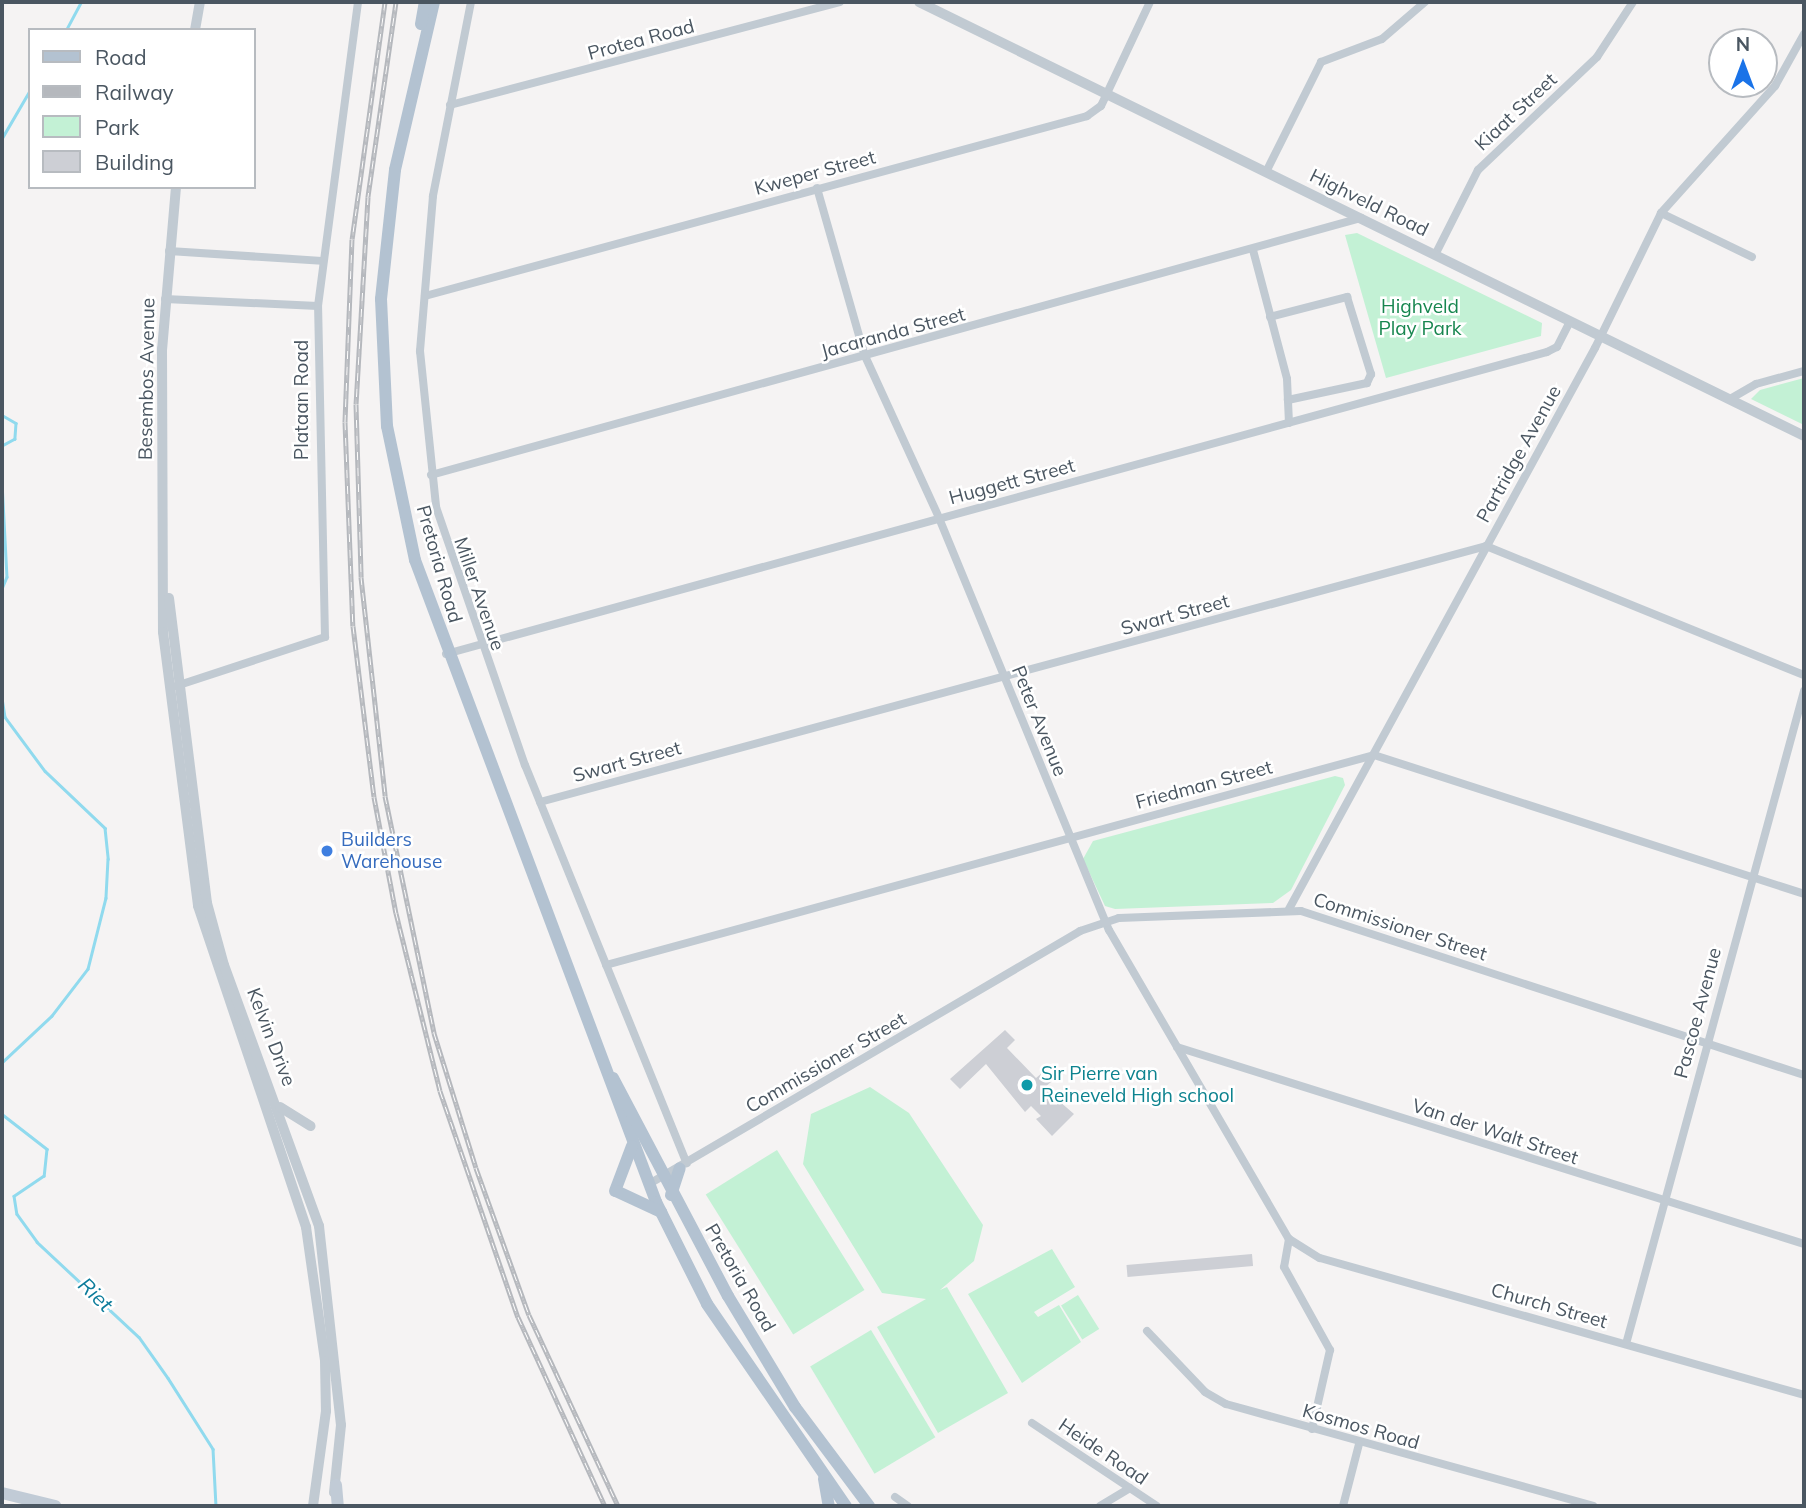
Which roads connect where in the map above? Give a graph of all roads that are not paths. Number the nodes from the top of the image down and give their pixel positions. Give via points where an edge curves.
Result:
1 (200, 2) edge
2 (358, 2) edge
3 (425, 2) edge
4 (434, 2) edge
5 (471, 2) edge
6 (840, 2) edge
7 (919, 2) edge
8 (1150, 2) edge
9 (1425, 2) edge
10 (1633, 2) edge
11 (195, 28) edge
12 (1804, 34) edge
13 (418, 58) junction
14 (1107, 95) junction
15 (450, 105) junction
16 (1266, 172) junction
17 (817, 188) junction
18 (176, 189) edge
19 (1661, 213) junction
20 (1361, 218) junction
21 (1253, 250) junction
22 (169, 251) junction
23 (1435, 255) junction
24 (1752, 257) dead end
25 (322, 261) junction
26 (425, 296) junction
27 (164, 299) junction
28 (318, 306) junction
29 (1270, 317) junction
30 (1570, 321) junction
31 (1601, 336) junction
32 (864, 356) junction
33 (1804, 371) edge
34 (1730, 399) junction
35 (1288, 400) junction
36 (1289, 423) junction
37 (1804, 436) edge
38 (431, 475) junction
39 (939, 518) junction
40 (1486, 546) junction
41 (165, 575) joint
42 (479, 643) junction
43 (446, 654) junction
44 (1804, 675) edge
45 (1005, 677) junction
46 (176, 686) junction
47 (1804, 691) edge
48 (1374, 755) junction
49 (540, 802) junction
50 (1070, 838) junction
51 (1752, 877) junction
52 (1804, 894) edge
53 (1289, 909) junction
54 (1105, 919) junction
55 (606, 965) junction
56 (1706, 1044) junction
57 (1177, 1046) junction
58 (600, 1056) junction
59 (1804, 1075) edge
60 (278, 1105) junction
61 (311, 1126) dead end
62 (632, 1146) junction
63 (684, 1165) junction
64 (663, 1179) junction
65 (649, 1184) junction
66 (671, 1195) junction
67 (1662, 1203) junction
68 (661, 1212) junction
69 (1289, 1239) junction
70 (1804, 1244) edge
71 (1147, 1331) dead end
72 (1626, 1344) junction
73 (1804, 1395) edge
74 (1032, 1423) dead end
75 (1312, 1429) junction
76 (1359, 1444) junction
77 (823, 1474) junction
78 (336, 1485) junction
79 (1130, 1488) junction
80 (2, 1493) edge
81 (895, 1497) dead end
82 (869, 1504) edge
83 (55, 1506) edge
84 (313, 1506) edge
85 (332, 1506) edge
86 (338, 1506) edge
87 (829, 1506) edge
88 (846, 1506) edge
89 (908, 1506) edge
90 (1100, 1506) edge
91 (1157, 1506) edge
92 (1343, 1506) edge
93 (1593, 1506) edge

1 - 11 street
2 - 25 street, Plataan Road
3 - 13 main road, Pretoria Road
4 - 13 main road, Pretoria Road
5 - 15 street, Miller Avenue
6 - 15 street, Protea Road
7 - 14 street, Highveld Road
8 - 14 street, Kweper Street
9 - 16 street via 1382,39 1321,62
10 - 23 street, Kiaat Street via 1597,57 1478,170
12 - 19 street, Partridge Avenue via 1776,86
13 - 43 main road, Pretoria Road via 387,222 380,348 387,426 404,517
14 - 16 street, Highveld Road
14 - 17 street, Kweper Street via 1087,116
15 - 26 street, Miller Avenue via 433,196
16 - 20 street, Highveld Road
17 - 26 street, Kweper Street
17 - 32 street, Peter Avenue
18 - 22 street, Besembos Avenue
19 - 24 street
19 - 31 street, Partridge Avenue
20 - 21 street, Jacaranda Street
20 - 23 street, Highveld Road
21 - 29 street
21 - 32 street, Jacaranda Street
22 - 25 street
22 - 27 street, Besembos Avenue
23 - 30 street, Highveld Road
25 - 28 street, Plataan Road
26 - 38 street, Miller Avenue via 419,365
27 - 28 street
27 - 41 street, Besembos Avenue
28 - 46 street, Plataan Road via 325,638
29 - 35 street
29 - 35 street via 1347,297 1371,377 1317,397
30 - 31 street, Highveld Road
30 - 36 street, Huggett Street via 1557,346 1546,352
31 - 34 street, Highveld Road
31 - 40 street, Partridge Avenue
32 - 38 street, Jacaranda Street
32 - 39 street, Peter Avenue
33 - 34 street via 1756,384
34 - 37 street, Highveld Road
35 - 36 street
36 - 39 street, Huggett Street
38 - 42 street, Miller Avenue via 441,530
39 - 42 street, Huggett Street
39 - 45 street, Peter Avenue
40 - 44 street
40 - 45 street, Swart Street
40 - 48 street, Partridge Avenue
41 - 46 street, Kelvin Drive
42 - 43 street, Huggett Street
42 - 49 street, Miller Avenue
43 - 58 main road, Pretoria Road
45 - 49 street, Swart Street
45 - 50 street, Peter Avenue
46 - 60 street, Kelvin Drive via 206,903 224,965
46 - 84 street, Kelvin Drive via 198,906 306,1227 326,1361 326,1411
47 - 51 street, Pascoe Avenue
48 - 50 street, Friedman Street
48 - 51 street
48 - 53 street, Partridge Avenue
49 - 55 street, Miller Avenue
50 - 54 street, Peter Avenue
50 - 55 street, Friedman Street
51 - 52 street
51 - 56 street, Pascoe Avenue
53 - 54 street, Commissioner Street
53 - 56 street, Commissioner Street
54 - 57 street, Peter Avenue
54 - 63 street, Commissioner Street
55 - 63 street, Miller Avenue
56 - 59 street, Commissioner Street
56 - 67 street, Pascoe Avenue
57 - 67 street, Van der Walt Street
57 - 69 street, Peter Avenue
58 - 62 main road, Pretoria Road
58 - 64 main road, Pretoria Road
60 - 61 street
60 - 78 street, Kelvin Drive via 319,1226 341,1425
62 - 65 main road, Pretoria Road
62 - 68 main road via 616,1191
63 - 64 street, Commissioner Street
63 - 66 main road
64 - 65 street, Commissioner Street
64 - 66 main road, Pretoria Road
65 - 68 main road, Pretoria Road
66 - 82 main road, Pretoria Road via 795,1407
67 - 70 street, Van der Walt Street
67 - 72 street, Pascoe Avenue
68 - 77 main road, Pretoria Road via 707,1304
69 - 72 street, Church Street via 1320,1258
69 - 75 street via 1284,1267 1330,1350
71 - 75 street, Kosmos Road via 1214,1399
72 - 73 street, Church Street
74 - 79 street, Heide Road
75 - 76 street, Kosmos Road
76 - 92 street
76 - 93 street, Kosmos Road
77 - 87 main road
77 - 88 main road, Pretoria Road
78 - 85 street, Kelvin Drive
78 - 86 main road
79 - 90 street
79 - 91 street, Heide Road
80 - 83 main road
81 - 89 street

